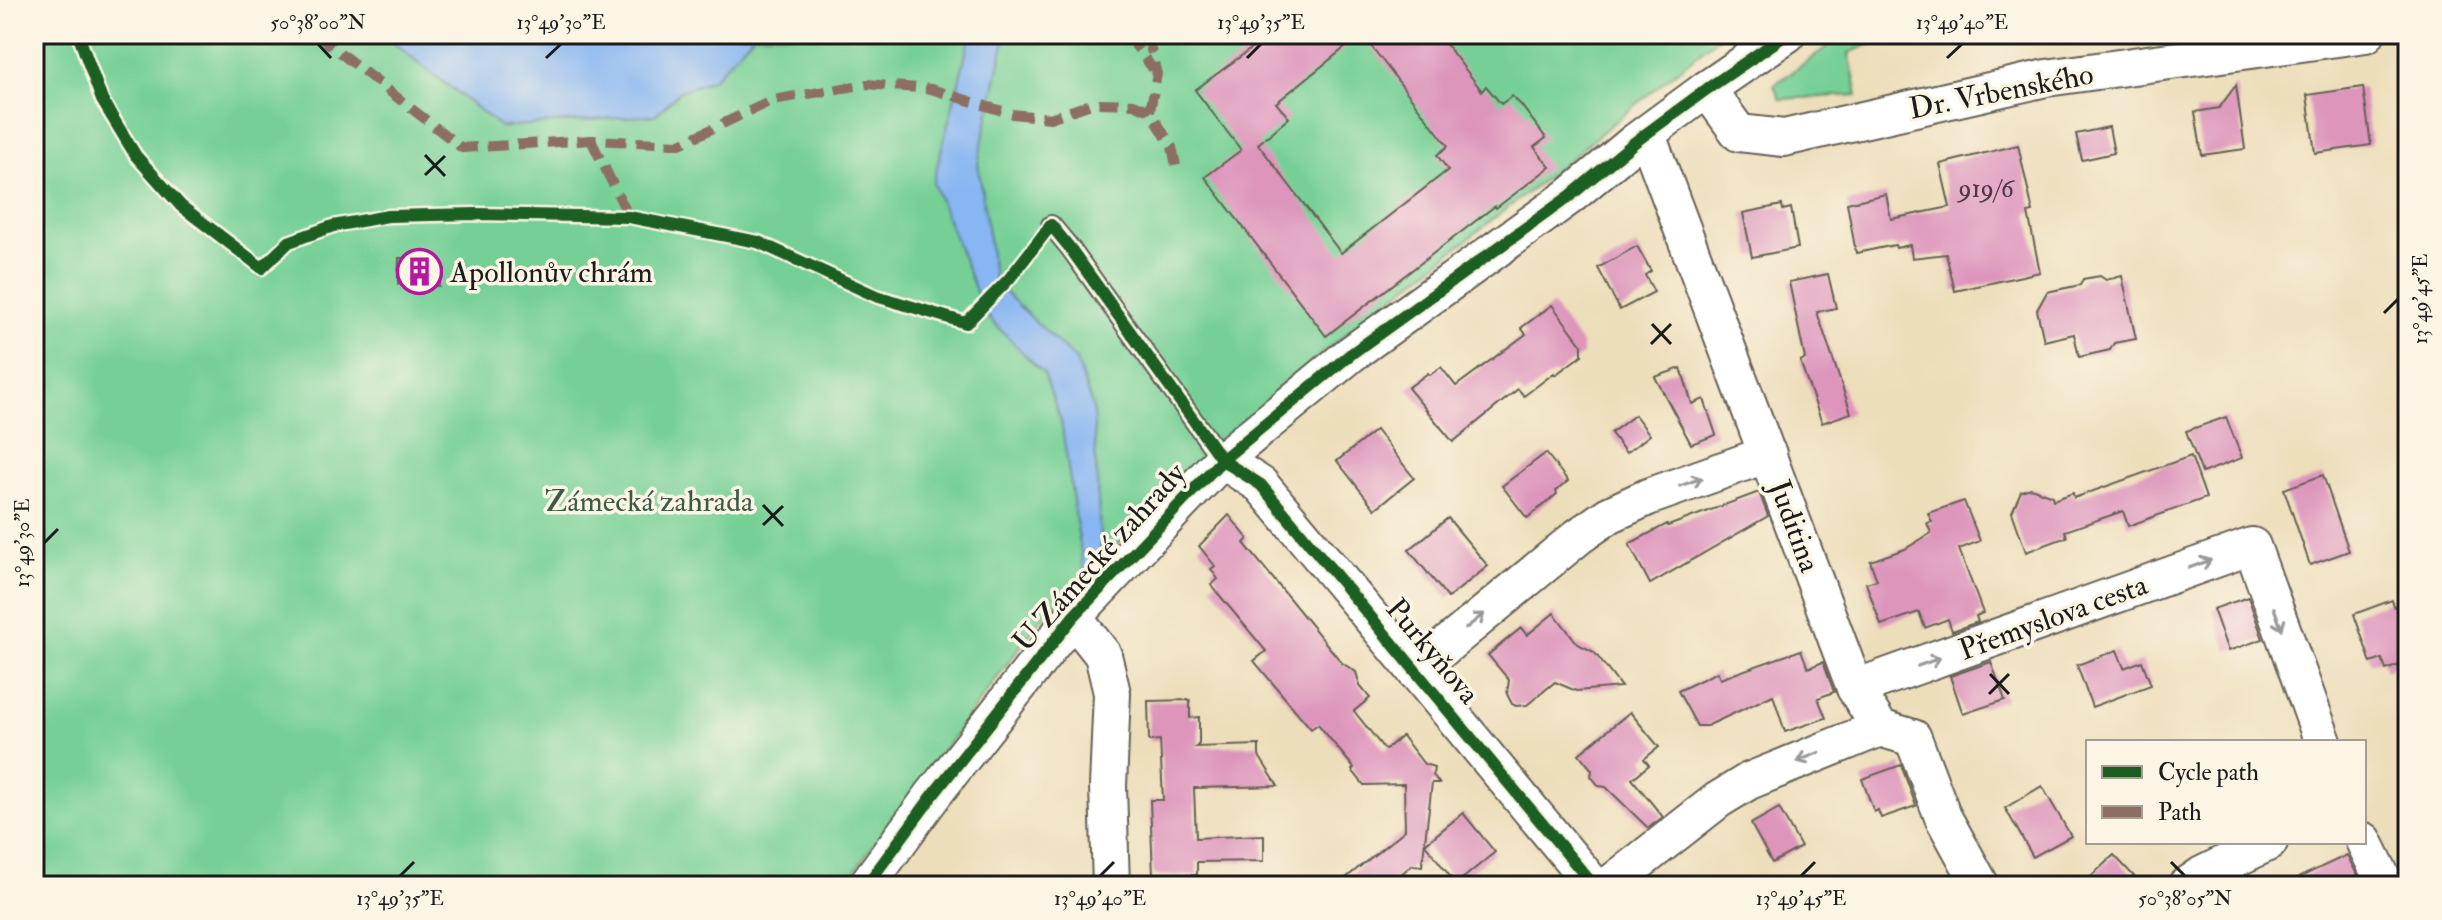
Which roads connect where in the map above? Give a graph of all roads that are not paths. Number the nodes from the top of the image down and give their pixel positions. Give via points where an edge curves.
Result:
1 (1787, 34) edge
2 (2366, 34) edge
3 (1707, 89) junction
4 (1647, 135) junction
5 (1051, 225) dead end
6 (1768, 454) junction
7 (1222, 460) junction
8 (1073, 617) junction
9 (1415, 671) junction
10 (1855, 688) junction
11 (1880, 728) junction
12 (2322, 740) edge
13 (2265, 844) edge
14 (2365, 844) edge
15 (866, 886) edge
16 (1111, 886) edge
17 (1594, 886) edge
18 (1608, 886) edge
19 (1981, 886) edge
20 (2186, 886) edge
21 (2386, 886) edge

1 - 3 street, U Zámecké zahrady
2 - 3 street, Dr. Vrbenského via 2046,78 1784,138 1739,133
3 - 4 street, U Zámecké zahrady
4 - 6 street, Juditina
4 - 7 street, U Zámecké zahrady via 1351,354
5 - 7 lane
9 -> 6 street via 1609,515
6 - 10 street, Juditina
7 - 8 street, U Zámecké zahrady
7 - 9 street, Purkyňova via 1261,485
8 - 15 street, U Zámecké zahrady
8 - 16 street via 1103,655 1112,693
9 - 17 street, Purkyňova
10 - 11 street, Juditina
10 -> 12 street, Přemyslova cesta via 2252,546
11 -> 18 street via 1749,781
11 - 19 street via 1913,738 1943,817
13 - 20 street
14 - 21 street

